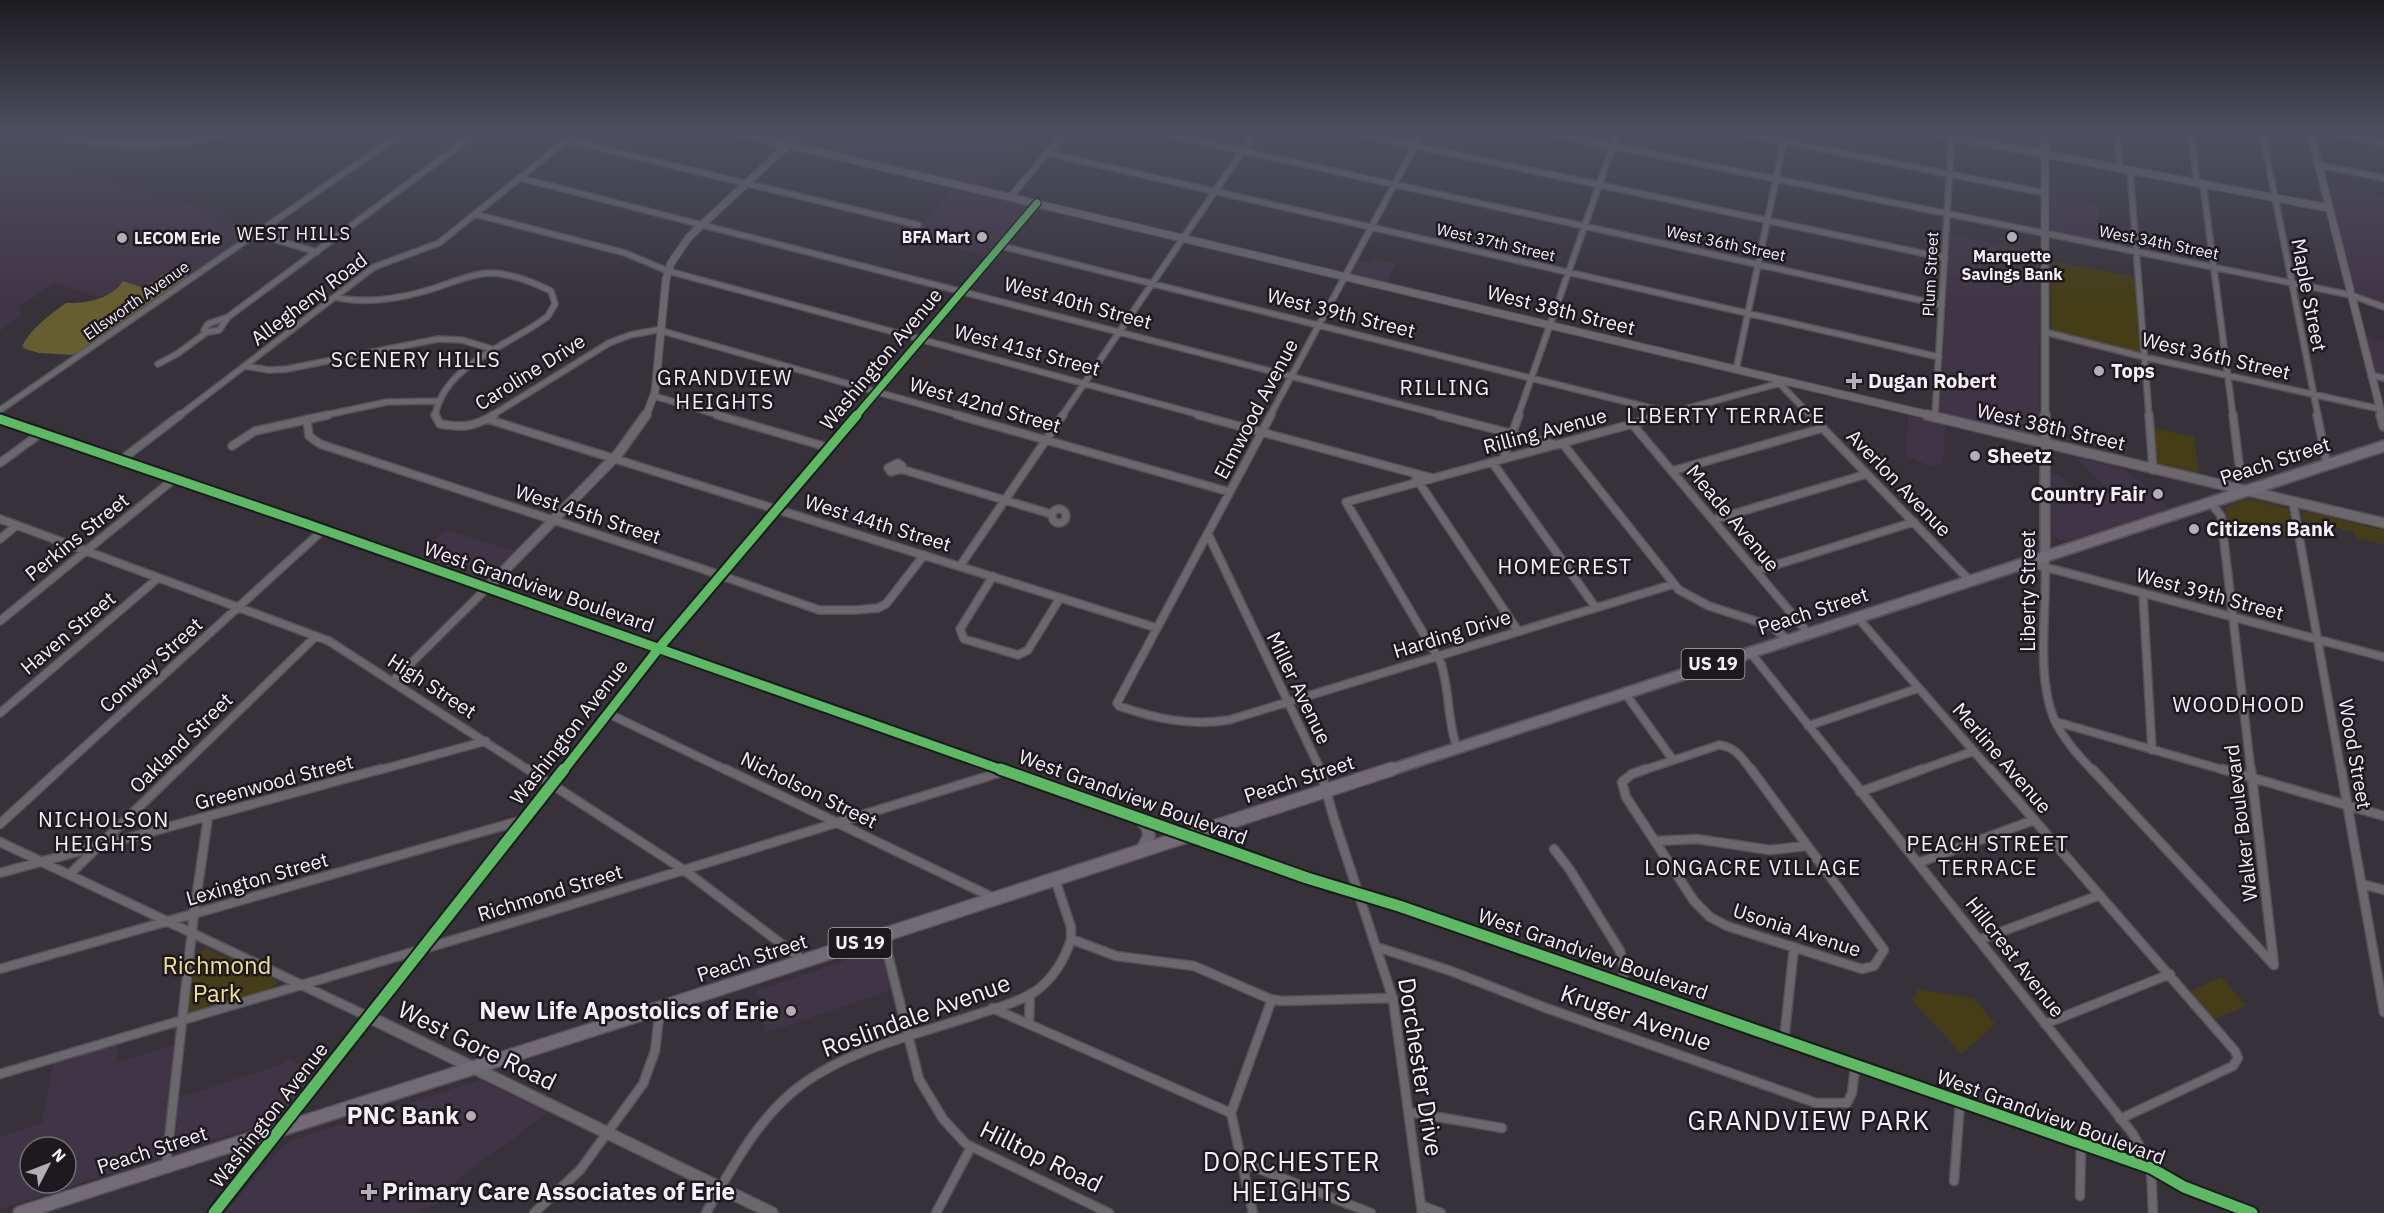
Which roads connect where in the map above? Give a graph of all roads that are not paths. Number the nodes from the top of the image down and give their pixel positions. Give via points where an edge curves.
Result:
1 (323, 188) edge
2 (403, 188) edge
3 (508, 188) edge
4 (558, 188) edge
5 (742, 188) edge
6 (766, 188) edge
7 (975, 188) edge
8 (1018, 188) edge
9 (1196, 188) edge
10 (1218, 188) edge
11 (1393, 188) edge
12 (1411, 188) edge
13 (1599, 188) edge
14 (1612, 188) edge
15 (1774, 188) edge
16 (1818, 188) edge
17 (1949, 188) edge
18 (2018, 188) edge
19 (2045, 188) edge
20 (2131, 188) edge
21 (2201, 188) edge
22 (2219, 188) edge
23 (2273, 188) edge
24 (2324, 188) edge
25 (1215, 192) junction
26 (2045, 193) junction
27 (1011, 196) junction
28 (2275, 198) junction
29 (1037, 203) junction
30 (2329, 208) junction
31 (475, 214) junction
32 (1947, 214) junction
33 (1767, 220) junction
34 (702, 224) junction
35 (918, 225) dead end
36 (1585, 226) junction
37 (1372, 227) junction
38 (256, 234) junction
39 (2046, 234) junction
40 (1183, 238) junction
41 (1001, 246) junction
42 (2136, 251) junction
43 (317, 252) junction
44 (1945, 258) junction
45 (1758, 264) junction
46 (2212, 266) junction
47 (668, 271) junction
48 (1569, 272) junction
49 (1346, 277) junction
50 (1152, 283) junction
51 (2292, 283) junction
52 (963, 291) junction
53 (2351, 296) junction
54 (335, 297) junction
55 (1942, 305) junction
56 (2384, 307) edge
57 (1748, 313) junction
58 (1319, 325) junction
59 (1550, 326) junction
60 (662, 330) junction
61 (1119, 332) junction
62 (2045, 332) junction
63 (922, 339) junction
64 (495, 350) junction
65 (1939, 357) junction
66 (2144, 357) junction
67 (158, 364) dead end
68 (245, 366) junction
69 (1736, 370) junction
70 (2227, 375) junction
71 (2371, 375) junction
72 (1292, 376) junction
73 (1533, 378) junction
74 (2384, 378) edge
75 (1084, 383) junction
76 (1782, 383) junction
77 (878, 391) junction
78 (2313, 394) junction
79 (654, 396) junction
80 (440, 400) junction
81 (2380, 409) junction
82 (0, 410) edge
83 (1674, 413) junction
84 (1935, 418) junction
85 (0, 419) edge
86 (307, 419) junction
87 (487, 419) junction
88 (1633, 425) junction
89 (2384, 426) edge
90 (1823, 428) junction
91 (1262, 432) junction
92 (41, 433) junction
93 (1513, 434) junction
94 (1046, 439) junction
95 (1560, 444) junction
96 (2046, 444) junction
97 (232, 446) dead end
98 (2384, 446) edge
99 (830, 448) junction
100 (615, 458) junction
101 (1503, 459) junction
102 (121, 460) junction
103 (0, 462) edge
104 (1492, 462) junction
105 (2327, 464) junction
106 (901, 469) dead end
107 (2153, 470) junction
108 (1672, 471) junction
109 (1412, 472) junction
110 (1867, 474) junction
111 (2246, 475) dead end
112 (174, 478) junction
113 (1432, 478) junction
114 (1419, 482) junction
115 (2246, 491) junction
116 (1230, 492) junction
117 (1004, 500) junction
118 (2210, 502) junction
119 (2293, 502) junction
120 (778, 509) junction
121 (1051, 514) dead end
122 (0, 519) edge
123 (553, 520) junction
124 (1713, 520) junction
125 (1914, 522) junction
126 (2384, 523) edge
127 (17, 525) junction
128 (323, 530) junction
129 (1208, 534) junction
130 (0, 539) edge
131 (86, 551) junction
132 (924, 555) junction
133 (2045, 562) junction
134 (960, 566) junction
135 (1756, 571) junction
136 (721, 575) junction
137 (993, 576) junction
138 (158, 578) junction
139 (1970, 581) junction
140 (1674, 584) junction
141 (487, 588) junction
142 (2143, 594) junction
143 (1060, 598) junction
144 (238, 608) junction
145 (876, 608) joint
146 (1596, 608) junction
147 (1857, 617) junction
148 (2234, 618) junction
149 (0, 621) edge
150 (1157, 628) junction
151 (1518, 632) junction
152 (1808, 633) junction
153 (316, 636) junction
154 (1788, 640) junction
155 (2318, 640) junction
156 (659, 648) junction
157 (1750, 652) junction
158 (1437, 656) junction
159 (2384, 657) edge
160 (393, 681) junction
161 (1918, 688) junction
162 (1625, 693) junction
163 (1288, 702) junction
164 (1117, 703) joint
165 (607, 712) junction
166 (0, 713) edge
167 (2056, 722) junction
168 (1808, 726) junction
169 (486, 741) junction
170 (1457, 748) junction
171 (2152, 750) junction
172 (1974, 751) junction
173 (1673, 760) junction
174 (1005, 771) junction
175 (2253, 779) junction
176 (552, 783) junction
177 (1327, 790) junction
178 (1860, 792) junction
179 (2347, 806) junction
180 (2384, 816) edge
181 (208, 817) junction
182 (1139, 818) junction
183 (523, 820) junction
184 (2034, 820) junction
185 (839, 822) junction
186 (0, 824) edge
187 (1188, 836) junction
188 (1655, 841) junction
189 (0, 842) edge
190 (1806, 846) junction
191 (98, 847) junction
192 (1554, 849) dead end
193 (1141, 851) junction
194 (43, 861) junction
195 (1918, 864) junction
196 (684, 870) junction
197 (0, 873) edge
198 (69, 875) junction
199 (1055, 879) junction
200 (2362, 884) junction
201 (2384, 891) edge
202 (1360, 894) junction
203 (2100, 895) junction
204 (995, 899) junction
205 (194, 913) junction
206 (167, 922) junction
207 (192, 935) junction
208 (883, 935) junction
209 (1071, 939) junction
210 (1979, 940) junction
211 (1377, 947) junction
212 (1794, 947) junction
213 (423, 949) junction
214 (804, 961) junction
215 (2274, 964) joint
216 (0, 969) edge
217 (2170, 974) junction
218 (1622, 983) junction
219 (300, 984) junction
220 (1030, 994) junction
221 (1392, 998) junction
222 (1272, 999) junction
223 (660, 1008) junction
224 (992, 1008) junction
225 (2384, 1012) edge
226 (369, 1017) junction
227 (184, 1019) junction
228 (1029, 1023) junction
229 (2045, 1024) junction
230 (909, 1037) junction
231 (1784, 1041) junction
232 (1855, 1066) junction
233 (474, 1068) junction
234 (0, 1074) edge
235 (1960, 1103) junction
236 (1409, 1112) junction
237 (1231, 1113) junction
238 (2120, 1119) junction
239 (1502, 1128) dead end
240 (282, 1129) junction
241 (609, 1134) junction
242 (2080, 1144) junction
243 (971, 1146) junction
244 (1241, 1162) junction
245 (166, 1166) junction
246 (2151, 1168) junction
247 (1954, 1180) dead end
248 (720, 1189) junction
249 (2080, 1196) dead end
250 (1422, 1209) edge
251 (20, 1213) edge
252 (214, 1213) edge
253 (534, 1213) edge
254 (706, 1213) edge
255 (772, 1213) edge
256 (936, 1213) edge
257 (1109, 1213) edge
258 (1252, 1213) edge
259 (1371, 1213) edge
260 (1441, 1213) edge
261 (2153, 1213) edge
262 (2252, 1213) edge

1 - 38 street, Ellsworth Avenue
2 - 43 street
3 - 31 street, Allegheny Road
4 - 34 street, West 40th Street
5 - 34 street
6 - 35 street
7 - 27 street, West 38th Street
8 - 27 street
9 - 25 street, West 37th Street
10 - 25 street
11 - 37 street, Elmwood Avenue
12 - 36 street, West 36th Street
13 - 36 street
14 - 33 street
15 - 33 street
16 - 32 street, West 34th Street
17 - 32 street, Plum Street
18 - 26 street
19 - 26 street, Liberty Street
20 - 42 street
21 - 46 street
22 - 28 street
23 - 28 street, Maple Street
24 - 30 street
25 - 37 street, West 37th Street
25 - 40 street
26 - 39 street, Liberty Street
27 - 29 street, West 38th Street
28 - 30 street
28 - 51 street, Maple Street
29 - 40 street, West 38th Street
29 - 41 street, Washington Avenue
30 - 53 street
31 - 47 street, West 41st Street via 625,253
31 - 54 street, Allegheny Road via 439,243 377,265
32 - 39 street, West 34th Street
32 - 44 street, Plum Street
33 - 44 street
33 - 45 street
34 - 47 street via 680,247
34 - 52 street, West 40th Street
36 - 45 street, West 36th Street
36 - 48 street
37 - 48 street, West 37th Street
37 - 49 street, Elmwood Avenue
38 - 43 street
38 - 82 street, Ellsworth Avenue
39 - 42 street, West 34th Street
39 - 62 street, Liberty Street
40 - 49 street, West 38th Street
40 - 50 street
41 - 50 street, West 39th Street
41 - 52 street, Washington Avenue
42 - 46 street, West 34th Street
42 - 66 street
43 - 67 street via 228,317 206,325 207,332
44 - 55 street, Plum Street
45 - 55 street, West 36th Street
45 - 57 street
46 - 51 street, West 34th Street
46 - 70 street
47 - 60 street
47 - 63 street, West 41st Street
48 - 57 street, West 37th Street
48 - 59 street
49 - 58 street, Elmwood Avenue
49 - 59 street, West 38th Street
50 - 58 street, West 39th Street
50 - 61 street
51 - 53 street, West 34th Street
51 - 78 street, Maple Street
52 - 61 street, West 40th Street
52 - 63 street, Washington Avenue
53 - 56 street, West 34th Street
53 - 71 street
54 - 64 street via 373,301 491,273 532,282 551,291 555,304 548,316
54 - 68 street, Allegheny Road
55 - 65 street, Plum Street
57 - 65 street, West 37th Street
57 - 69 street
58 - 72 street, Elmwood Avenue
58 - 73 street, West 39th Street
59 - 69 street, West 38th Street
59 - 73 street
60 - 77 street, West 42nd Street
60 - 79 street
60 - 87 street, Caroline Drive via 609,343
61 - 72 street, West 40th Street
61 - 75 street
62 - 66 street, West 36th Street
62 - 96 street, Liberty Street
63 - 75 street, West 41st Street
63 - 77 street, Washington Avenue
64 - 68 street via 462,340 438,339 287,369
64 - 80 street via 463,371
65 - 84 street, Plum Street
66 - 70 street, West 36th Street
66 - 107 street
68 - 102 street, Allegheny Road
69 - 76 street, West 38th Street
70 - 78 street, West 36th Street
70 - 111 street via 2239,464
71 - 74 street
71 - 81 street
72 - 91 street, Elmwood Avenue
72 - 93 street, West 40th Street
73 - 83 street, West 39th Street
73 - 93 street
75 - 91 street, West 41st Street
75 - 94 street
76 - 83 street, Rilling Avenue
76 - 84 street, West 38th Street
76 - 90 street, Averlon Avenue
77 - 94 street, West 42nd Street
77 - 99 street, Washington Avenue
78 - 81 street, West 36th Street
78 - 105 street, Maple Street
79 - 99 street
79 - 100 street via 644,421
80 - 86 street via 387,402
80 - 87 street, Caroline Drive via 435,412 440,424 461,428
81 - 89 street
83 - 88 street, Rilling Avenue
84 - 96 street, West 38th Street
85 - 92 street, West Grandview Boulevard
86 - 97 street via 255,431
86 - 123 street, West 45th Street via 308,434 320,444
87 - 100 street, West 44th Street
88 - 95 street, Rilling Avenue
88 - 108 street, Meade Avenue
90 - 108 street
90 - 110 street, Averlon Avenue
91 - 109 street, West 41st Street
91 - 116 street, Elmwood Avenue
92 - 102 street, West Grandview Boulevard
92 - 103 street
93 - 95 street, West 40th Street
93 - 101 street
94 - 116 street, West 42nd Street
94 - 117 street
95 - 101 street, Rilling Avenue
95 - 140 street
96 - 107 street, West 38th Street
96 - 133 street, Liberty Street
98 - 105 main road, Peach Street / US 19
99 - 120 street, Washington Avenue
100 - 120 street, West 44th Street
100 - 123 street
101 - 104 street, Rilling Avenue
102 - 112 street, West Grandview Boulevard
104 - 113 street, Rilling Avenue
104 - 146 street
105 - 115 main road, Peach Street / US 19
106 - 117 street
107 - 115 street, West 38th Street
108 - 124 street, Meade Avenue
109 - 113 street, West 41st Street
109 - 114 street
110 - 124 street
110 - 125 street, Averlon Avenue
112 - 128 street, West Grandview Boulevard
112 - 131 street, Perkins Street
113 - 114 street, Rilling Avenue
114 - 151 street
114 - 158 street, Rilling Avenue via 1346,502
115 - 118 main road, Peach Street / US 19
115 - 119 street, West 38th Street
116 - 129 street, Elmwood Avenue
117 - 121 street
117 - 134 street
118 - 133 main road, Peach Street / US 19
118 - 148 street, Walker Boulevard via 2221,516
119 - 126 street, West 38th Street
119 - 155 street, Wood Street
120 - 132 street, West 44th Street
120 - 136 street, Washington Avenue
122 - 127 street, High Street
123 - 136 street, West 45th Street
123 - 141 street
124 - 135 street, Meade Avenue
125 - 135 street
125 - 139 street, Averlon Avenue
127 - 130 street
127 - 131 street, High Street
128 - 141 street, West Grandview Boulevard
128 - 144 street, Conway Street
129 - 150 street, Elmwood Avenue
129 - 163 street, Miller Avenue
131 - 138 street, High Street
131 - 149 street, Perkins Street
132 - 134 street, West 44th Street
132 - 145 street via 890,601
133 - 139 main road, Peach Street / US 19 via 2027,562
133 - 142 street, West 39th Street
133 - 167 street, Liberty Street via 2047,690
134 - 137 street, West 44th Street
135 - 152 street, Meade Avenue
136 - 145 street, West 45th Street via 819,609
136 - 156 street, Washington Avenue
137 - 143 street, West 44th Street
137 - 143 street via 960,629 961,636 1018,655 1028,650
138 - 144 street, High Street
138 - 166 street, Haven Street
139 - 147 main road, Peach Street / US 19
140 - 146 street, Harding Drive
140 - 154 street via 1709,606 1772,626
141 - 156 street, West Grandview Boulevard
141 - 160 street
142 - 148 street, West 39th Street
142 - 171 street
143 - 150 street, West 44th Street
144 - 153 street, High Street
144 - 186 street, Conway Street
146 - 151 street, Harding Drive
147 - 152 main road, Peach Street / US 19
147 - 161 street, Merline Avenue
148 - 155 street, West 39th Street
148 - 175 street, Walker Boulevard
150 - 164 street, Elmwood Avenue
151 - 158 street, Harding Drive
152 - 154 main road, Peach Street / US 19
153 - 160 street, High Street
153 - 191 street, Oakland Street
154 - 157 main road, Peach Street / US 19
155 - 159 street, West 39th Street
155 - 179 street, Wood Street
156 - 165 street, Washington Avenue
156 - 174 street, West Grandview Boulevard
157 - 162 main road, Peach Street / US 19
157 - 168 street, Hillcrest Avenue
158 - 163 street, Harding Drive
158 - 170 street via 1446,677 1449,729
160 - 169 street, High Street
161 - 168 street
161 - 172 street, Merline Avenue
162 - 170 main road, Peach Street / US 19
162 - 173 street
163 - 164 street, Harding Drive via 1229,720 1192,724 1169,722
163 - 177 street, Miller Avenue
165 - 176 street, Washington Avenue
165 - 185 street, Nicholson Street
167 - 171 street
167 - 215 street, Liberty Street via 2083,760
168 - 178 street, Hillcrest Avenue
169 - 176 street, High Street
169 - 181 street, Greenwood Street
170 - 177 main road, Peach Street / US 19
171 - 175 street
172 - 178 street
172 - 184 street, Merline Avenue
173 - 188 street, Usonia Avenue via 1632,774 1622,782 1623,792
173 - 190 street via 1719,745 1729,746 1738,752
174 - 182 street, West Grandview Boulevard
174 - 185 street, Richmond Street
175 - 179 street
175 - 215 street, Walker Boulevard
176 - 183 street, Washington Avenue
176 - 196 street, High Street
177 - 187 main road, Peach Street / US 19
177 - 202 street, Miller Avenue
178 - 195 street, Hillcrest Avenue
179 - 180 street
179 - 200 street, Wood Street
181 - 191 street, Greenwood Street
181 - 205 street
182 - 187 street, West Grandview Boulevard
182 - 193 street via 1149,831
183 - 205 street, Lexington Street
183 - 213 street, Washington Avenue
184 - 195 street
184 - 203 street, Merline Avenue
185 - 196 street, Richmond Street
185 - 204 street, Nicholson Street
187 - 193 main road, Peach Street / US 19
187 - 202 street, West Grandview Boulevard
188 - 190 street via 1697,839 1770,850
188 - 212 street, Usonia Avenue via 1694,901 1710,916 1727,926
189 - 194 street, West Gore Road
190 - 212 street, Usonia Avenue via 1884,950 1879,962 1867,969
191 - 194 street, Greenwood Street
191 - 198 street, Oakland Street
192 - 218 street via 1620,951
193 - 199 main road, Peach Street / US 19
194 - 197 street, Greenwood Street
194 - 198 street, West Gore Road
195 - 210 street, Hillcrest Avenue
196 - 213 street, Richmond Street
196 - 214 street, High Street
198 - 206 street, West Gore Road
199 - 204 main road, Peach Street / US 19
199 - 209 street via 1071,927
200 - 201 street
200 - 225 street, Wood Street
202 - 211 street, Dorchester Drive
202 - 218 street, West Grandview Boulevard
203 - 210 street
203 - 217 street, Merline Avenue
204 - 208 main road, Peach Street / US 19
205 - 206 street, Lexington Street
205 - 207 street
206 - 207 street, West Gore Road
206 - 216 street, Lexington Street
207 - 219 street, West Gore Road
207 - 227 street
208 - 214 main road, Peach Street / US 19
208 - 230 street, Hilltop Road
209 - 220 street, Roslindale Avenue via 1052,975
209 - 222 street via 1116,956 1194,966
210 - 229 street, Hillcrest Avenue
211 - 221 street, Dorchester Drive
211 - 232 street, Kruger Avenue via 1816,1103 1847,1103
212 - 231 street
213 - 219 street, Richmond Street
213 - 226 street, Washington Avenue
214 - 223 main road, Peach Street / US 19
217 - 229 street
217 - 238 street, Merline Avenue via 2238,1058 2233,1066
218 - 231 street, West Grandview Boulevard
219 - 226 street, West Gore Road
219 - 227 street, Richmond Street
220 - 224 street, Roslindale Avenue
220 - 228 street
221 - 222 street
221 - 236 street, Dorchester Drive
222 - 237 street
223 - 233 main road, Peach Street / US 19
223 - 241 street via 648,1074
224 - 228 street
224 - 230 street, Roslindale Avenue
226 - 233 street, West Gore Road
226 - 240 street, Washington Avenue
227 - 234 street, Richmond Street
227 - 245 street
228 - 237 street
229 - 238 street, Hillcrest Avenue
230 - 243 street, Hilltop Road via 924,1090 943,1119
230 - 248 street, Roslindale Avenue via 843,1059 806,1080 763,1123
231 - 232 street, West Grandview Boulevard
232 - 235 street, West Grandview Boulevard
233 - 240 main road, Peach Street / US 19
233 - 241 street, West Gore Road
235 - 242 street, West Grandview Boulevard
235 - 247 street
236 - 239 street
236 - 250 street, Dorchester Drive
237 - 244 street
238 - 246 street, Hillcrest Avenue
240 - 245 main road, Peach Street / US 19
240 - 252 street, Washington Avenue
241 - 248 street, West Gore Road
241 - 253 street via 573,1178
242 - 246 street, West Grandview Boulevard
242 - 249 street
243 - 256 street
243 - 257 street, Hilltop Road
244 - 258 street
244 - 259 street
245 - 251 main road, Peach Street / US 19
246 - 261 street, Hillcrest Avenue
246 - 262 street, West Grandview Boulevard via 2184,1187
248 - 254 street, Roslindale Avenue
248 - 255 street, West Gore Road
250 - 260 street

